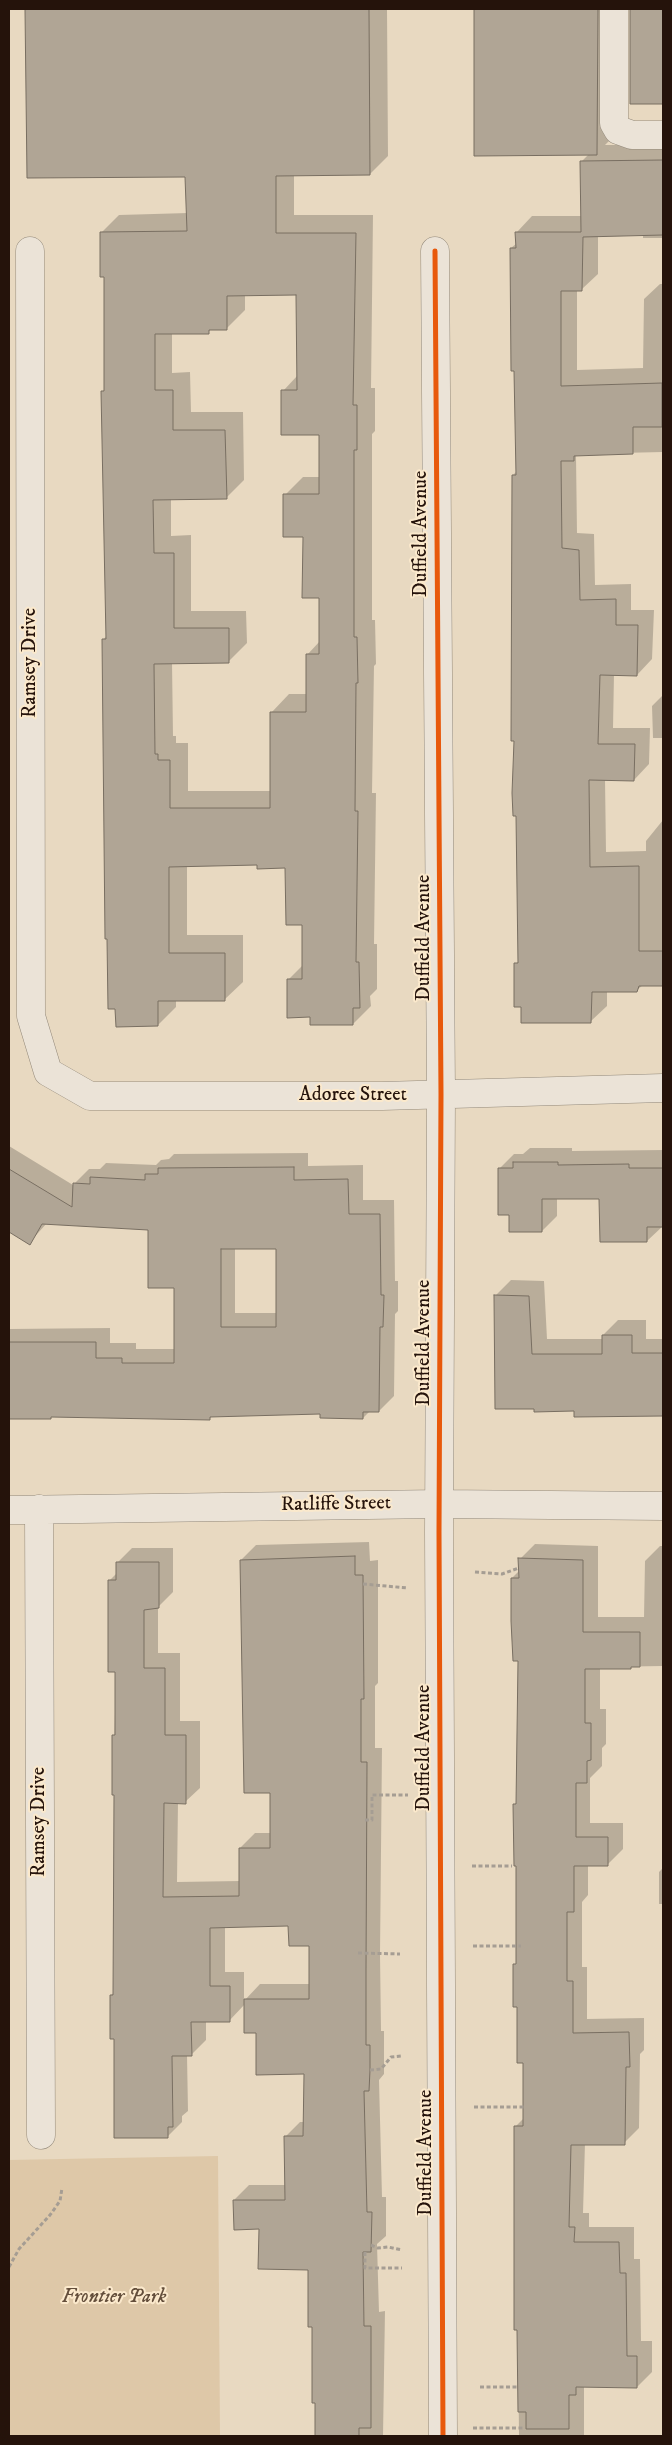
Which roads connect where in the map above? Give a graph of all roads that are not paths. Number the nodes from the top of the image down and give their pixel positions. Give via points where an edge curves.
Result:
1 (614, 9) edge
2 (663, 135) edge
3 (434, 250) dead end
4 (30, 251) dead end
5 (48, 1072) joint
6 (663, 1088) edge
7 (441, 1094) junction
8 (439, 1504) junction
9 (663, 1506) edge
10 (39, 1509) junction
11 (9, 1510) edge
12 (41, 2135) dead end
13 (455, 2432) edge

1 - 2 street via 614,122 618,130 632,135
3 - 7 street, Duffield Avenue
4 - 5 street, Ramsey Drive via 31,1016
5 - 7 street, Adoree Street via 90,1096
6 - 7 street, Adoree Street
7 - 8 street, Duffield Avenue
8 - 9 street, Ratliffe Street
8 - 10 street, Ratliffe Street
8 - 13 street, Duffield Avenue
10 - 11 street, Ratliffe Street
10 - 12 street, Ramsey Drive

